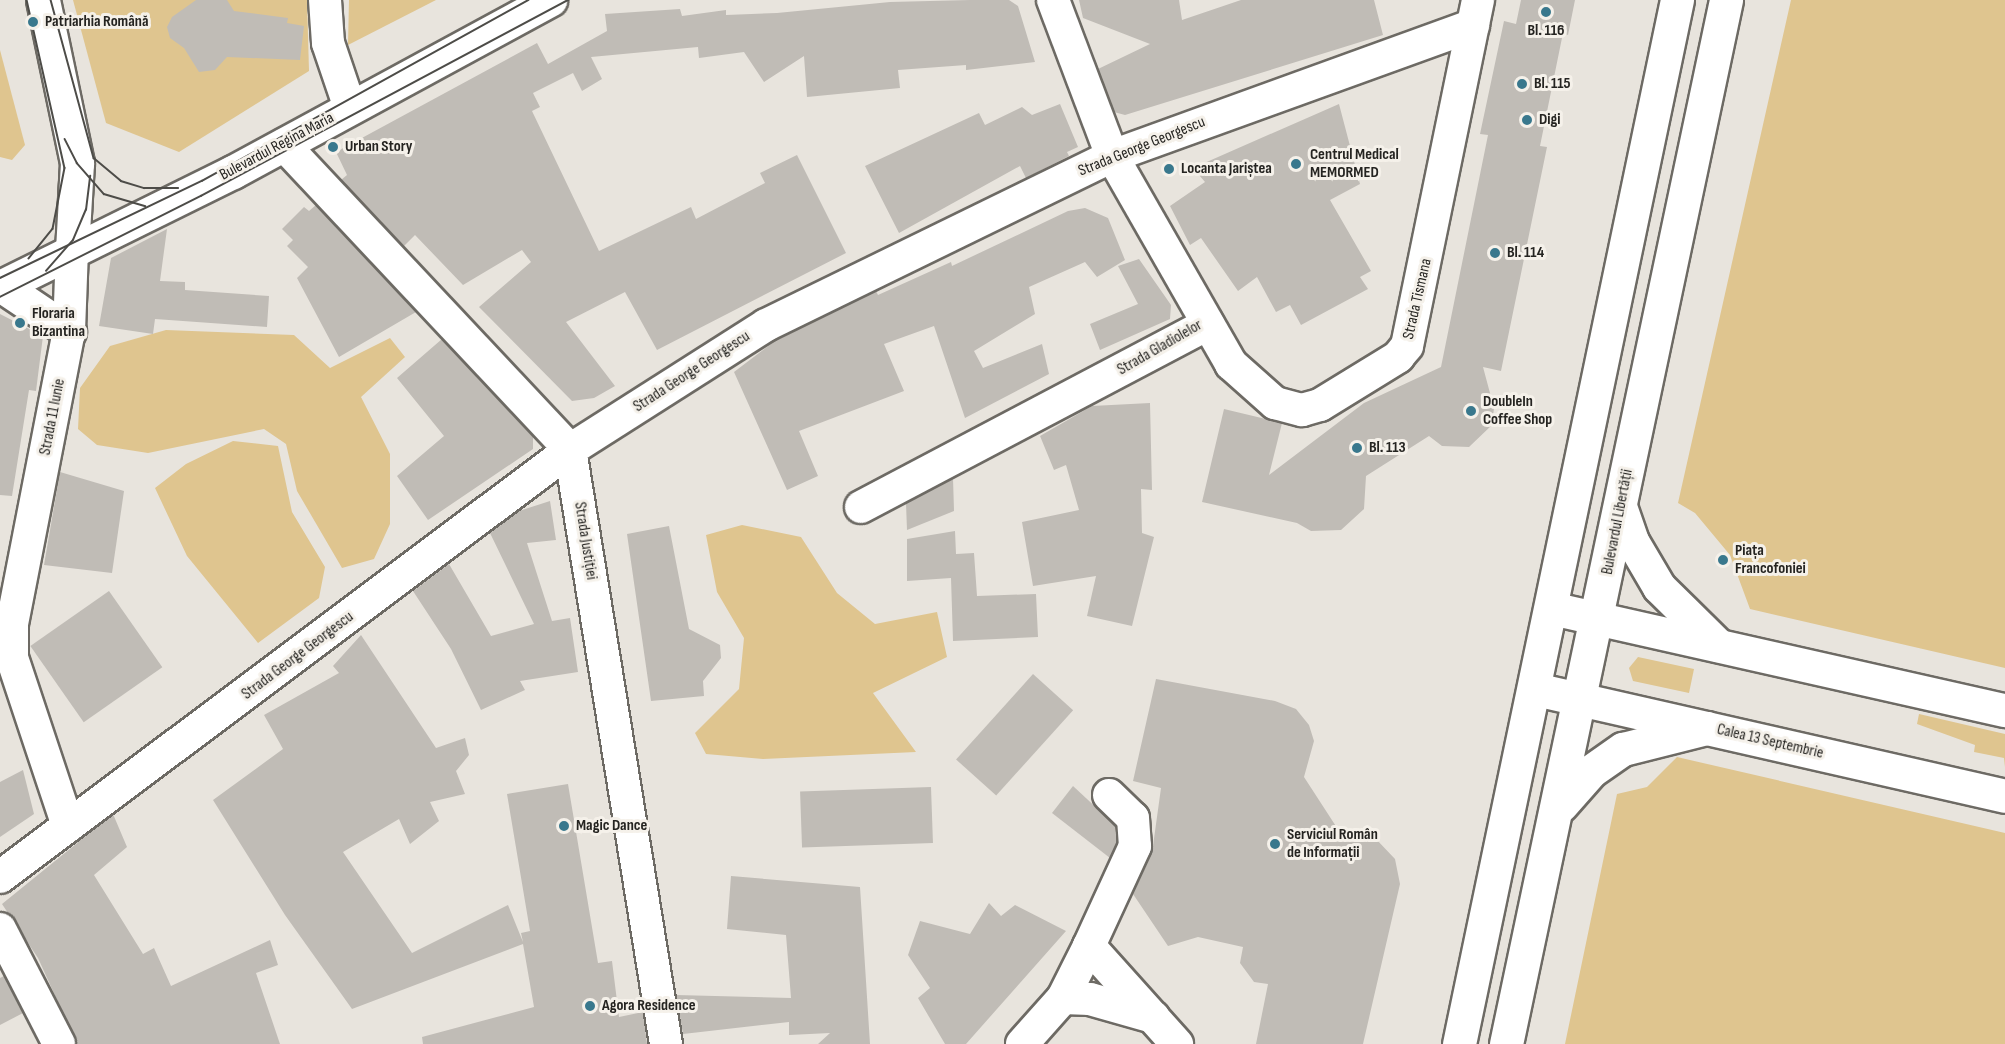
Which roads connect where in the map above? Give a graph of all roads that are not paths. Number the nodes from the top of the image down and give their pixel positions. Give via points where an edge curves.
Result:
1 (43, 0) edge
2 (325, 0) edge
3 (550, 0) edge
4 (1053, 0) edge
5 (1677, 0) edge
6 (1726, 0) edge
7 (1476, 12) edge
8 (350, 108) junction
9 (284, 145) junction
10 (1112, 156) junction
11 (72, 251) junction
12 (1, 286) edge
13 (1208, 324) junction
14 (69, 331) junction
15 (570, 450) junction
16 (861, 507) dead end
17 (1620, 508) junction
18 (1551, 608) junction
19 (1598, 619) junction
20 (1718, 645) junction
21 (1535, 689) junction
22 (1582, 700) junction
23 (2005, 710) edge
24 (1706, 728) junction
25 (1109, 795) dead end
26 (2005, 796) edge
27 (1558, 809) junction
28 (68, 826) junction
29 (0, 877) edge
30 (0, 929) edge
31 (1089, 945) junction
32 (1063, 998) junction
33 (1168, 1032) edge
34 (58, 1044) edge
35 (666, 1044) edge
36 (1022, 1044) edge
37 (1459, 1044) edge
38 (1506, 1044) edge

1 - 11 main road, Strada 11 Iunie via 77,163
2 - 8 street via 328,43
3 - 8 main road, Bulevardul Regina Maria
4 - 10 street, Strada Gladiolelor
5 - 18 main road
6 - 17 main road, Bulevardul Libertății
7 - 10 street, Strada George Georgescu
7 - 13 street, Strada Tismana via 1413,332 1398,357 1320,405 1294,409 1275,403 1238,372
8 - 9 main road, Bulevardul Regina Maria
9 - 11 main road, Bulevardul Regina Maria
9 - 15 street
10 - 13 street, Strada Gladiolelor
10 - 15 street, Strada George Georgescu via 765,325
11 - 12 main road, Bulevardul Regina Maria
11 - 14 street, Strada 11 Iunie
12 - 14 main road
13 - 16 street, Strada Gladiolelor
14 - 28 street, Strada 11 Iunie via 12,624 12,658
15 - 28 street, Strada George Georgescu
15 - 35 street, Strada Justiției
17 - 19 main road, Bulevardul Libertății
17 - 20 main road via 1637,551 1659,587
18 - 19 main road
18 - 21 main road
19 - 20 main road
19 - 22 main road, Bulevardul Libertății
20 - 23 main road
21 - 22 main road, Calea 13 Septembrie
21 - 37 main road
22 - 24 main road, Calea 13 Septembrie
22 - 27 main road, Bulevardul Libertății
24 - 26 main road, Calea 13 Septembrie
24 - 27 main road via 1623,749 1591,771
25 - 31 street via 1133,818 1136,846
27 - 38 main road, Bulevardul Libertății
28 - 29 street, Strada George Georgescu
30 - 34 street
31 - 32 street
31 - 33 street
32 - 33 street via 1132,1008
32 - 36 street

